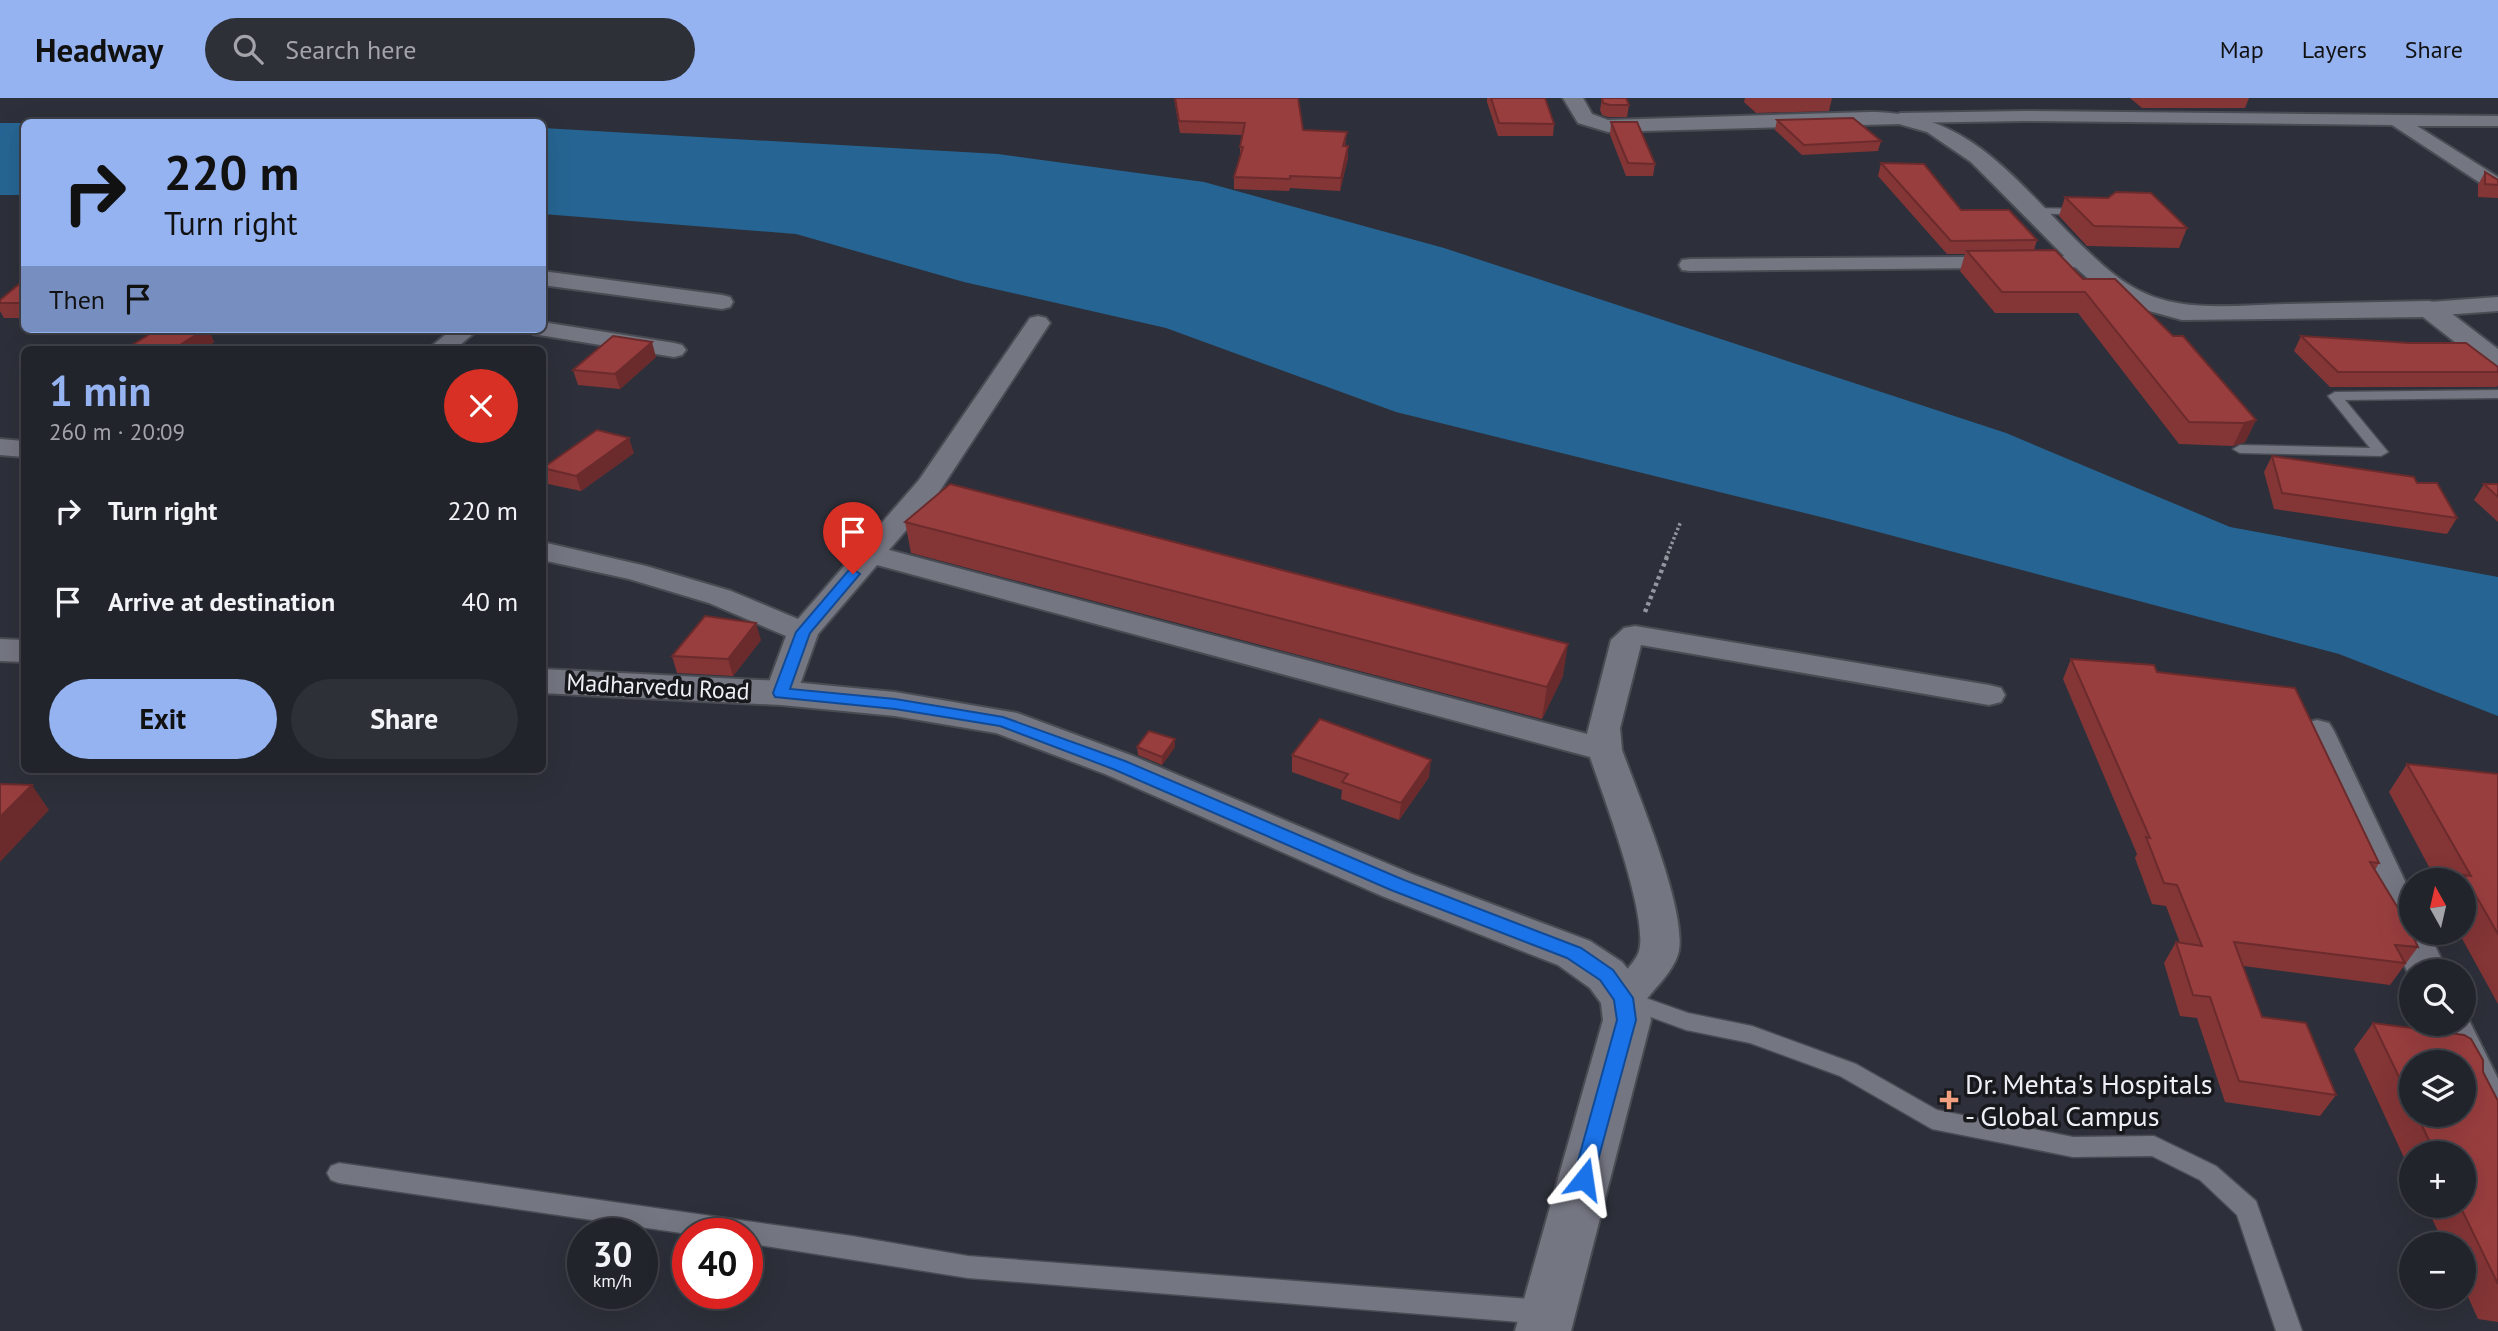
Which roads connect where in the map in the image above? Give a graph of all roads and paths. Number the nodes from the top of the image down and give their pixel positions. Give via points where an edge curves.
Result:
1 (1573, 98) edge
2 (2245, 98) edge
3 (2362, 98) edge
4 (1900, 118) junction
5 (2272, 119) junction
6 (2395, 120) junction
7 (2498, 121) edge
8 (2498, 186) edge
9 (2033, 211) junction
10 (2088, 212) edge
11 (2084, 262) junction
12 (1690, 265) dead end
13 (546, 278) edge
14 (722, 302) dead end
15 (2498, 304) edge
16 (2429, 309) junction
17 (1038, 323) dead end
18 (546, 330) edge
19 (462, 333) edge
20 (444, 346) edge
21 (674, 349) dead end
22 (2498, 362) edge
23 (2498, 394) edge
24 (0, 447) edge
25 (21, 449) edge
26 (2241, 449) dead end
27 (1681, 520) dead end
28 (546, 552) edge
29 (870, 554) junction
30 (803, 632) junction
31 (1635, 635) junction
32 (0, 650) edge
33 (21, 651) edge
34 (546, 681) edge
35 (781, 693) junction
36 (1989, 695) dead end
37 (2317, 732) edge
38 (1605, 750) junction
39 (2421, 959) edge
40 (1624, 998) junction
41 (2456, 1036) edge
42 (2498, 1123) edge
43 (339, 1173) dead end
44 (1545, 1322) edge
45 (2289, 1331) edge

1 - 4 main road via 1579,115 1608,127
2 - 5 street
3 - 6 street
4 - 5 street
4 - 9 main road via 1934,128 1962,144
5 - 6 street
6 - 7 street
6 - 8 street
9 - 10 lane
9 - 11 main road
11 - 12 street
11 - 16 main road via 2133,298 2182,312
13 - 14 street
15 - 16 street
16 - 22 main road
17 - 29 street via 929,486
18 - 21 street
19 - 20 street
23 - 26 lane via 2335,396 2381,452
24 - 25 street
27 - 31 path
28 - 30 street via 720,597
29 - 30 street
29 - 38 street
30 - 35 street
31 - 36 street
31 - 38 street via 1627,640 1603,728
32 - 33 main road
34 - 35 main road, Madharvedu Road
35 - 40 main road, Madharvedu Road via 895,704 1003,722 1119,765 1397,885 1574,953 1606,975
37 - 39 street
38 - 40 street via 1661,937 1659,954
40 - 44 main road via 1627,1020
40 - 45 lane via 1686,1021 1752,1035 1848,1070 1932,1119 2073,1147 2154,1146 2208,1173 2247,1209
41 - 42 street
43 - 44 lane via 968,1267

